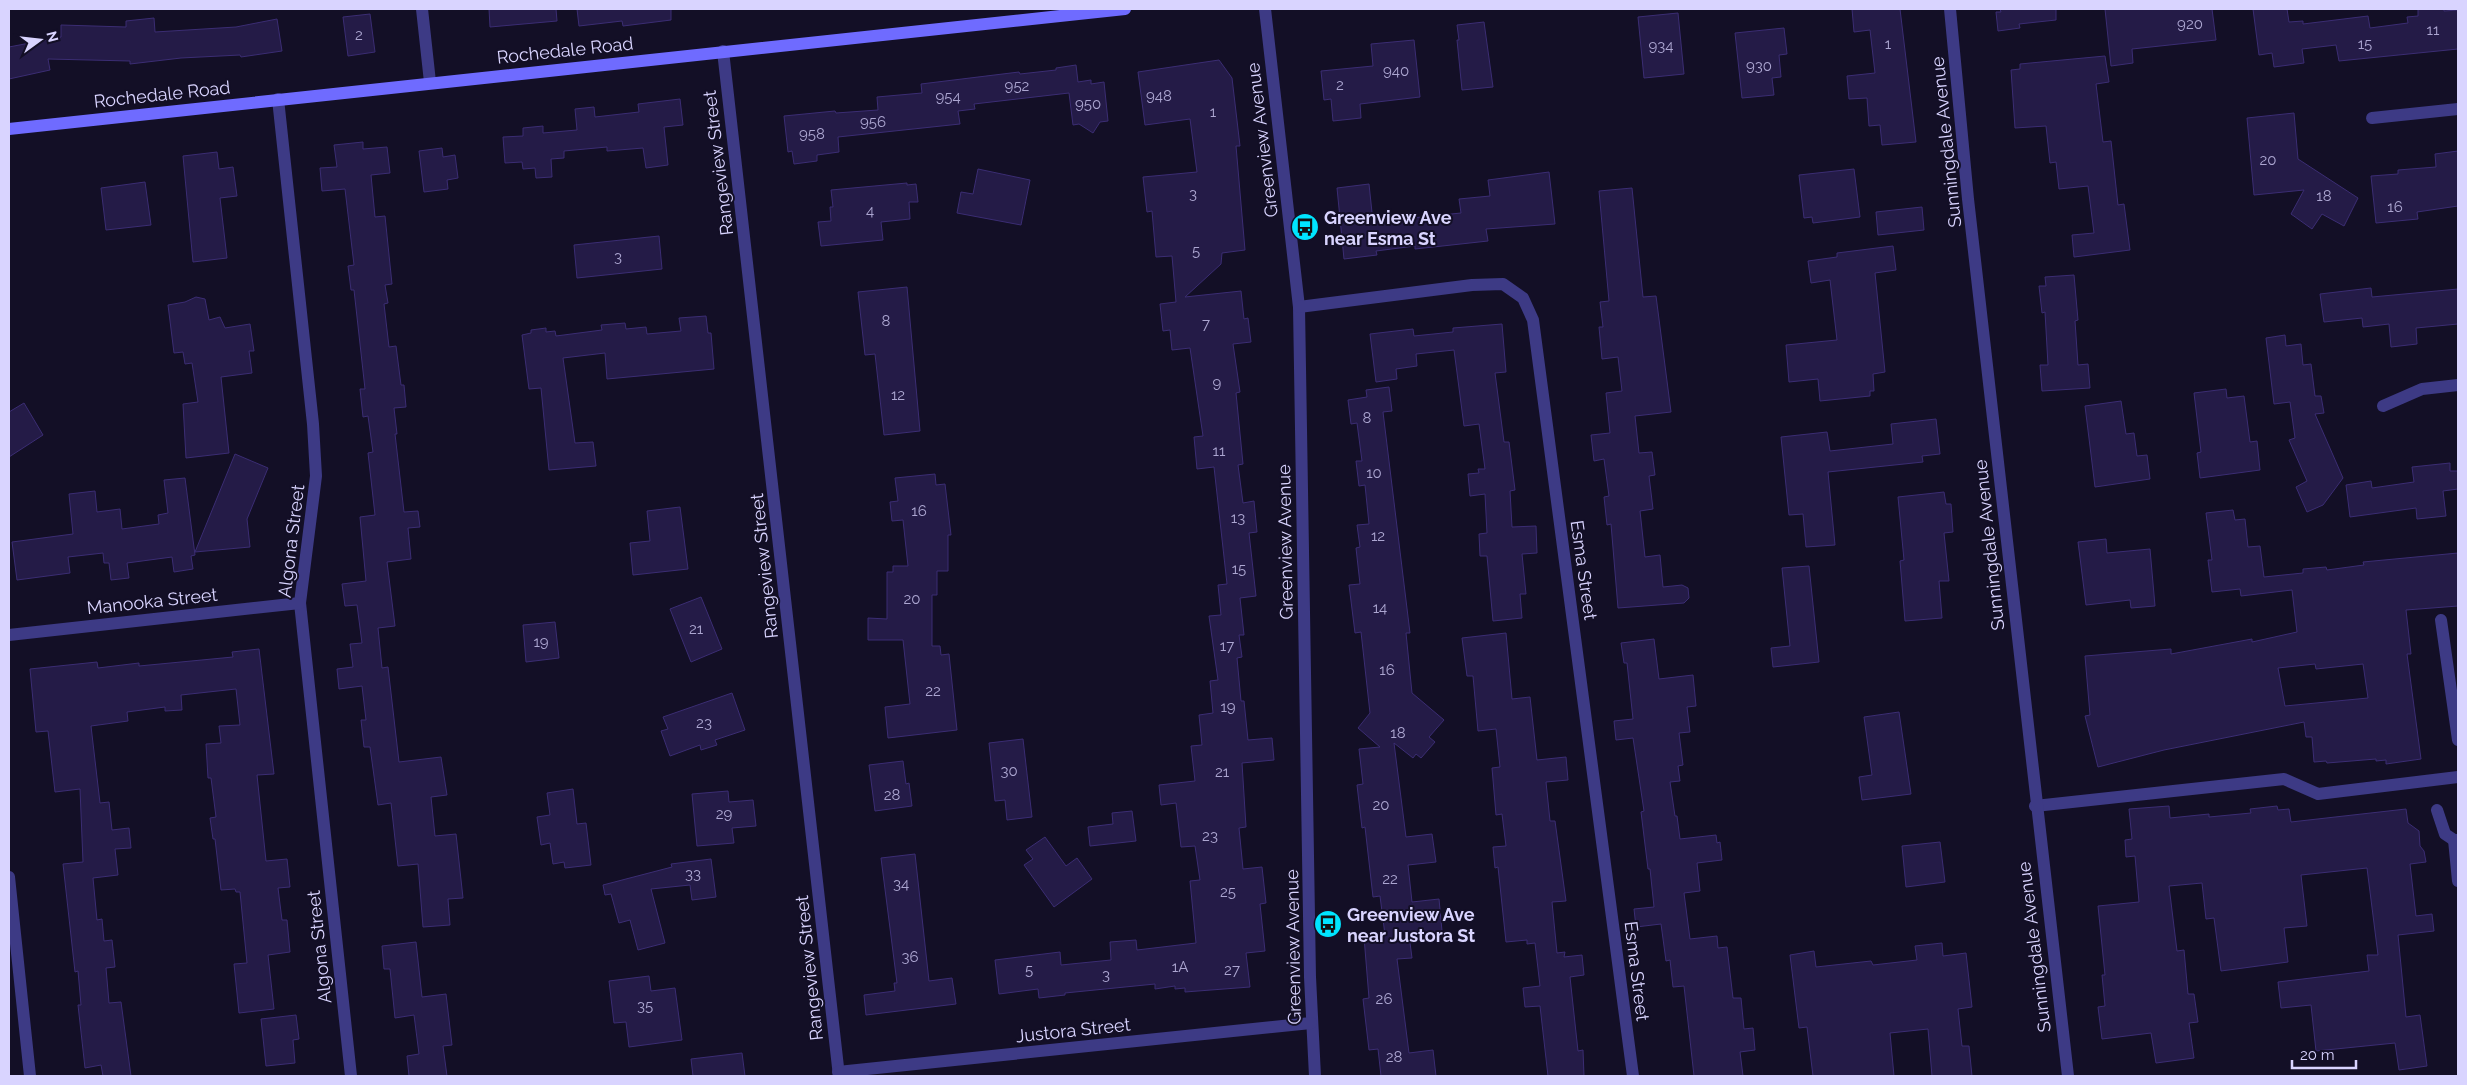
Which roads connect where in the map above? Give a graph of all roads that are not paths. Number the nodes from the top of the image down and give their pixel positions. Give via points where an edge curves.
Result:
1 (422, 9) edge
2 (1125, 9) edge
3 (1265, 9) edge
4 (1950, 9) edge
5 (723, 51) junction
6 (430, 82) junction
7 (278, 99) junction
8 (2458, 109) edge
9 (2372, 118) dead end
10 (9, 129) edge
11 (1299, 307) junction
12 (2458, 385) edge
13 (2383, 406) dead end
14 (300, 602) junction
15 (2441, 620) dead end
16 (9, 635) edge
17 (2458, 740) edge
18 (2458, 777) edge
19 (2036, 806) junction
20 (2437, 810) dead end
21 (2456, 840) edge
22 (9, 877) edge
23 (2458, 880) edge
24 (1312, 1023) junction
25 (839, 1074) edge
26 (30, 1076) edge
27 (351, 1076) edge
28 (1314, 1076) edge
29 (1633, 1076) edge
30 (2068, 1076) edge

1 - 6 street
2 - 5 main road, Rochedale Road
3 - 11 street, Greenview Avenue
4 - 19 street, Sunningdale Avenue
5 - 6 main road, Rochedale Road
5 - 25 street, Rangeview Street
6 - 7 main road, Rochedale Road
7 - 10 main road, Rochedale Road
7 - 14 street, Algona Street via 316,476
8 - 9 street
11 - 24 street, Greenview Avenue
11 - 29 street, Esma Street via 1503,284 1523,298 1533,320
12 - 13 street via 2422,389
14 - 16 street, Manooka Street
14 - 27 street, Algona Street
15 - 17 street
18 - 19 street via 2318,794 2284,779
19 - 30 street, Sunningdale Avenue
20 - 21 street via 2446,834
21 - 23 street
22 - 26 street
24 - 25 street, Justora Street
24 - 28 street, Greenview Avenue

